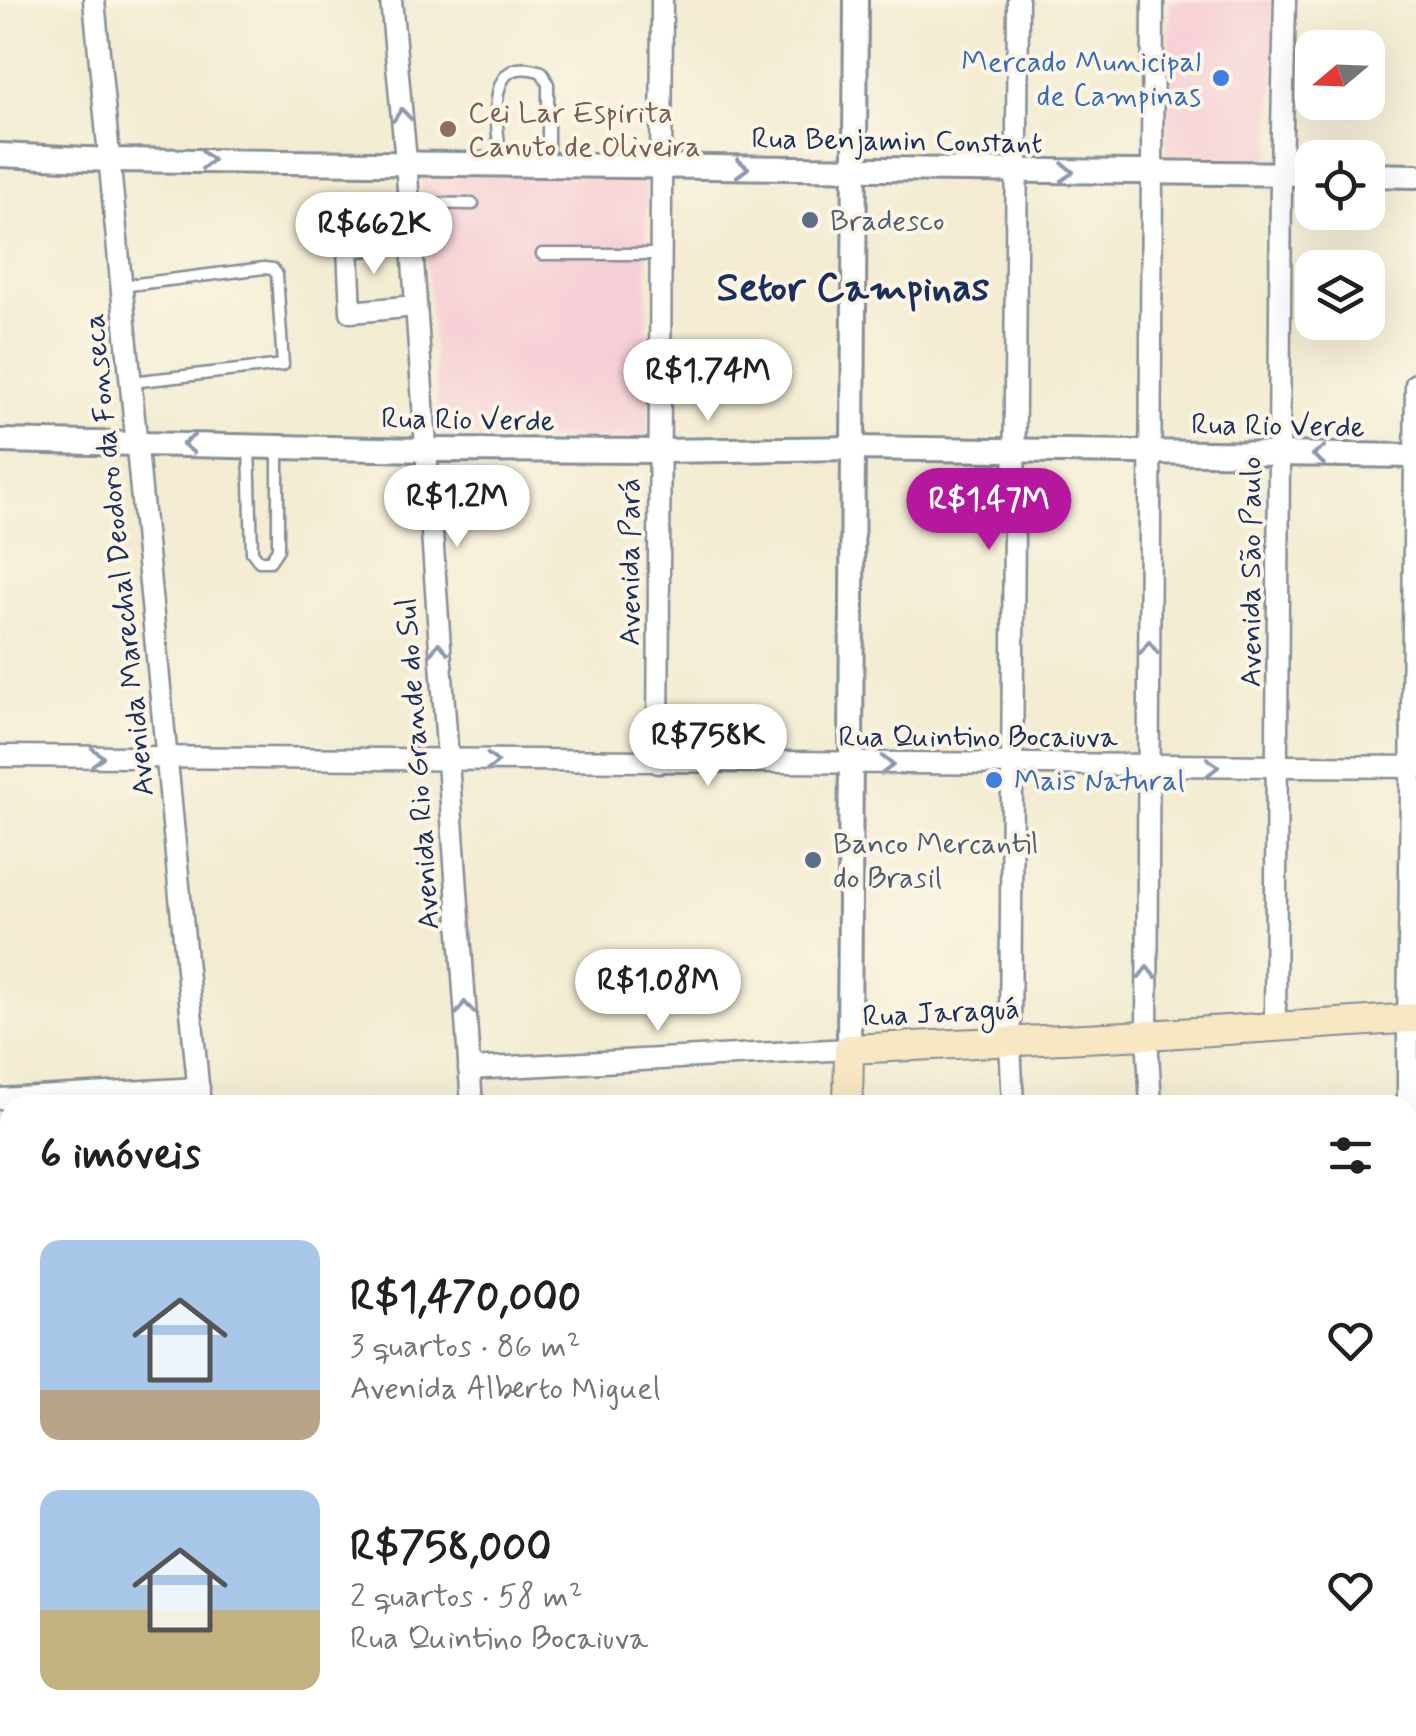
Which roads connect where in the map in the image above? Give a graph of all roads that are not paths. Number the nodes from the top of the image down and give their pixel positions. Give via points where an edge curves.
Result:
1 (94, 0) edge
2 (391, 0) edge
3 (662, 0) edge
4 (856, 0) edge
5 (1018, 0) edge
6 (1153, 0) edge
7 (1286, 0) edge
8 (0, 155) edge
9 (110, 160) junction
10 (406, 161) junction
11 (501, 163) junction
12 (548, 164) junction
13 (661, 167) junction
14 (853, 169) junction
15 (1016, 171) junction
16 (1152, 173) junction
17 (1281, 173) junction
18 (1295, 173) edge
19 (1385, 175) edge
20 (1416, 176) edge
21 (409, 203) junction
22 (473, 204) dead end
23 (411, 241) junction
24 (542, 254) dead end
25 (661, 254) junction
26 (122, 286) junction
27 (416, 306) junction
28 (130, 382) junction
29 (1416, 384) edge
30 (0, 441) edge
31 (136, 443) junction
32 (248, 446) junction
33 (278, 446) junction
34 (854, 448) junction
35 (426, 450) junction
36 (660, 451) junction
37 (1015, 451) junction
38 (1150, 453) junction
39 (1281, 454) junction
40 (1415, 456) edge
41 (0, 756) edge
42 (169, 757) junction
43 (447, 762) junction
44 (658, 764) junction
45 (851, 765) junction
46 (1012, 766) junction
47 (1148, 766) junction
48 (1278, 767) junction
49 (1414, 767) edge
50 (1412, 1018) edge
51 (1275, 1025) junction
52 (1146, 1036) junction
53 (1010, 1042) junction
54 (849, 1049) junction
55 (469, 1069) junction
56 (199, 1095) edge
57 (471, 1095) edge
58 (848, 1095) edge
59 (1013, 1095) edge
60 (1150, 1095) edge
61 (1411, 1095) edge

1 - 9 street, Avenida Marechal Deodoro da Fonseca
10 -> 2 street, Avenida Rio Grande do Sul
3 - 13 street, Avenida Pará
4 - 14 street
5 - 15 street
6 - 16 street
7 - 17 street, Avenida São Paulo
8 - 9 street, Rua Benjamin Constant
9 -> 10 street, Rua Benjamin Constant
9 - 26 street, Avenida Marechal Deodoro da Fonseca
10 - 11 street, Rua Benjamin Constant
10 - 21 street, Avenida Rio Grande do Sul
11 - 12 street, Rua Benjamin Constant
11 - 12 lane via 500,80 518,68 542,72 548,84
12 - 13 street, Rua Benjamin Constant
13 -> 14 street, Rua Benjamin Constant
13 - 25 street, Avenida Pará
14 - 15 street, Rua Benjamin Constant
14 - 34 street
15 -> 16 street, Rua Benjamin Constant
15 - 37 street
16 - 17 street, Rua Benjamin Constant
16 - 38 street
17 - 18 street, Rua Benjamin Constant
17 - 39 street, Avenida São Paulo
19 - 20 street
21 - 22 lane
21 - 23 street, Avenida Rio Grande do Sul
23 - 27 street, Avenida Rio Grande do Sul
23 - 27 street via 348,247 351,312
24 - 25 lane
25 - 36 street, Avenida Pará
26 - 28 street, Avenida Marechal Deodoro da Fonseca
26 - 28 lane via 264,268 277,275 283,366
27 - 35 street, Avenida Rio Grande do Sul
28 - 31 street, Avenida Marechal Deodoro da Fonseca
29 - 40 street
30 - 31 street, Rua Rio Verde
32 -> 31 street, Rua Rio Verde
31 - 42 street, Avenida Marechal Deodoro da Fonseca
32 - 33 street, Rua Rio Verde
32 - 33 lane via 252,552 260,561 275,558 278,549
33 - 35 street, Rua Rio Verde
34 - 36 street, Rua Rio Verde
34 - 37 street, Rua Rio Verde
34 - 45 street
35 - 36 street, Rua Rio Verde
43 -> 35 street, Avenida Rio Grande do Sul
36 - 44 street, Avenida Pará
37 - 38 street, Rua Rio Verde
37 - 46 street
38 - 39 street, Rua Rio Verde
47 -> 38 street
40 -> 39 street, Rua Rio Verde
39 - 48 street, Avenida São Paulo
40 - 49 street
41 -> 42 street, Rua Quintino Bocaiuva
42 - 43 street, Rua Quintino Bocaiuva
42 - 56 street, Avenida Marechal Deodoro da Fonseca
43 -> 44 street, Rua Quintino Bocaiuva
55 -> 43 street, Avenida Rio Grande do Sul
44 - 45 street, Rua Quintino Bocaiuva
45 -> 46 street, Rua Quintino Bocaiuva
45 - 54 street
46 - 47 street, Rua Quintino Bocaiuva
46 - 53 street
47 -> 48 street, Rua Quintino Bocaiuva
52 -> 47 street
48 - 49 street, Rua Quintino Bocaiuva
48 - 51 street, Avenida São Paulo
49 - 50 street
50 - 51 main road, Rua Jaraguá
50 - 61 street
51 - 52 main road, Rua Jaraguá
52 - 53 main road, Rua Jaraguá
52 - 60 street
53 - 54 main road, Rua Jaraguá
53 - 59 street
54 - 55 street, Rua Jaraguá
54 - 58 main road
55 - 57 street, Avenida Rio Grande do Sul

